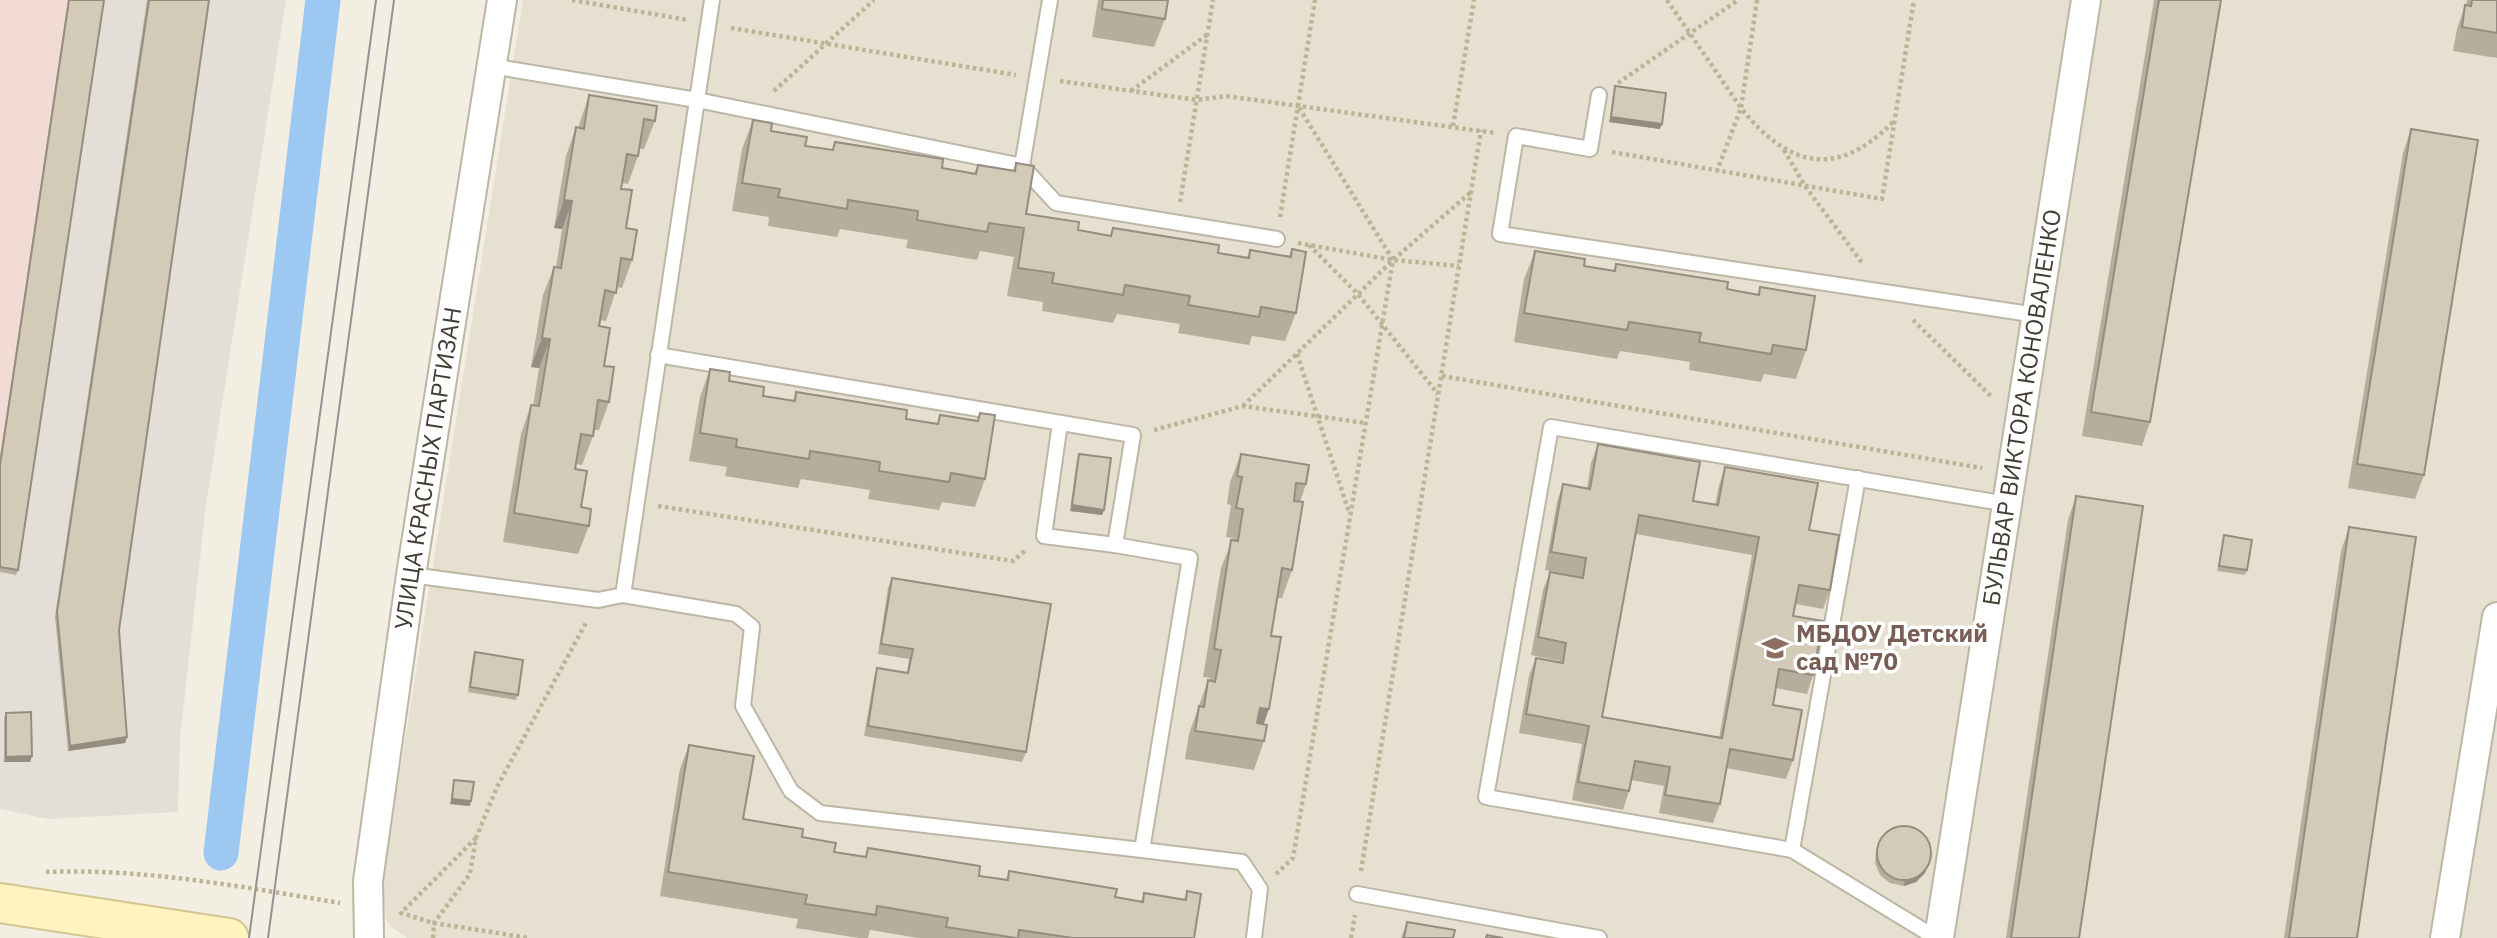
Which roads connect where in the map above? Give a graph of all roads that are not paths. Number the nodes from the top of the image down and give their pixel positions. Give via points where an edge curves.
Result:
1 (502, 0) edge
2 (712, 0) edge
3 (1050, 0) edge
4 (2086, 0) edge
5 (491, 66) junction
6 (1599, 95) road end
7 (697, 100) junction
8 (1022, 166) junction
9 (1277, 239) road end
10 (2037, 316) junction
11 (658, 355) junction
12 (1060, 423) junction
13 (1858, 478) junction
14 (2007, 504) junction
15 (1115, 545) junction
16 (411, 575) junction
17 (623, 596) junction
18 (2497, 617) edge
19 (1142, 850) junction
20 (1792, 850) junction
21 (1357, 894) road end
22 (0, 903) edge
23 (229, 938) edge
24 (369, 938) edge
25 (1254, 938) edge
26 (1599, 938) edge
27 (1937, 938) edge
28 (2445, 938) edge

1 - 5 street, УЛИЦА КРАСНЫХ ПАРТИЗАН
2 - 7 lane
3 - 8 lane
4 - 10 street, БУЛЬВАР ВИКТОРА КОНОВАЛЕНКО
5 - 7 lane
5 - 16 street, УЛИЦА КРАСНЫХ ПАРТИЗАН
6 - 10 lane via 1590,149 1516,136 1500,234
7 - 8 lane
7 - 11 lane
8 - 9 lane via 1056,203
10 - 14 street, БУЛЬВАР ВИКТОРА КОНОВАЛЕНКО
11 - 12 lane
11 - 17 lane
12 - 15 lane via 1133,435
12 - 15 lane via 1044,536
13 - 14 lane
13 - 20 lane
13 - 20 lane via 1551,427 1486,796
14 - 27 street, БУЛЬВАР ВИКТОРА КОНОВАЛЕНКО
15 - 19 lane via 1191,558
16 - 17 lane via 598,600
16 - 24 street, УЛИЦА КРАСНЫХ ПАРТИЗАН via 368,881
17 - 19 lane via 736,614 752,626 743,706 791,791 820,813
18 - 28 street
19 - 25 lane via 1242,862 1260,889
20 - 27 lane
21 - 26 lane
22 - 23 street

